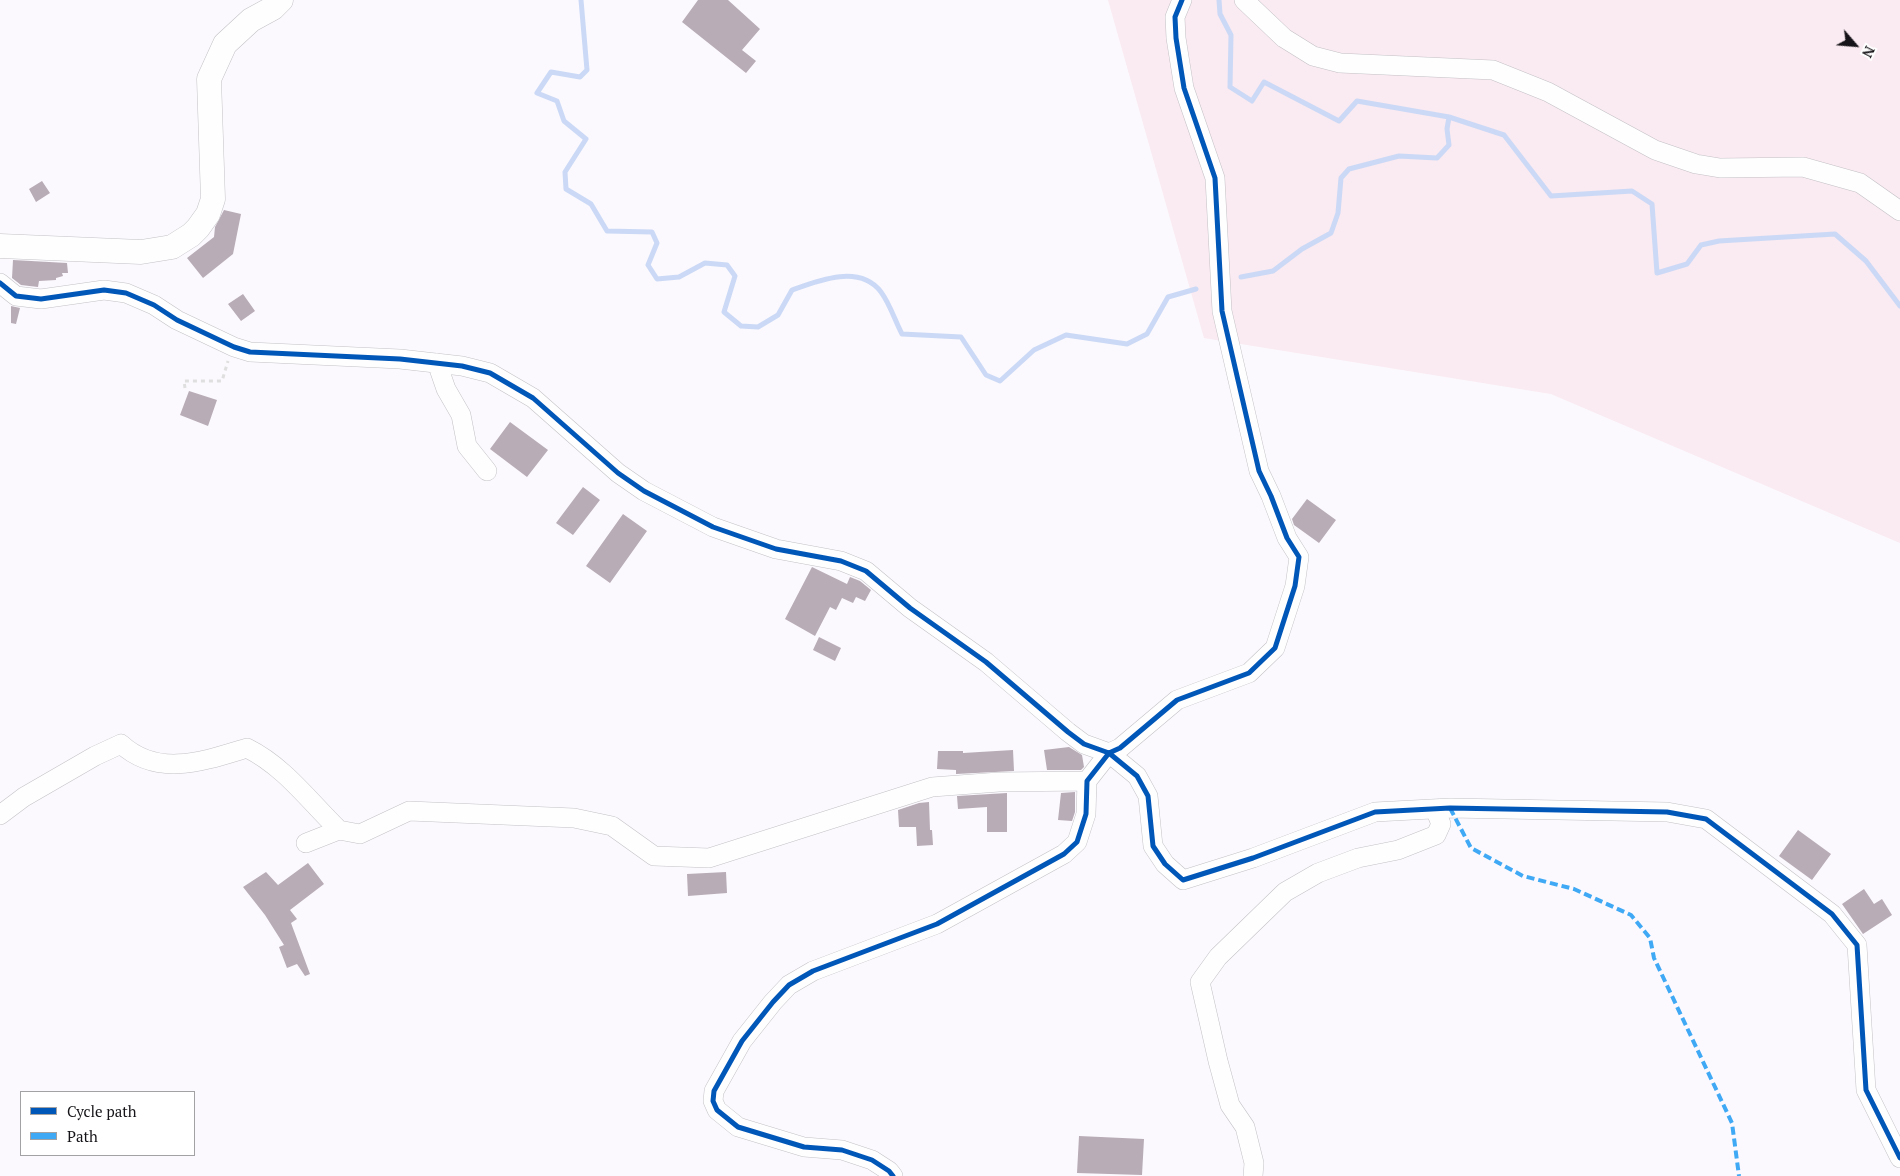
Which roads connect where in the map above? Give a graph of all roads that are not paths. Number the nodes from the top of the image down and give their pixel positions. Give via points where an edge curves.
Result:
1 (281, 0) edge
2 (1182, 0) edge
3 (1244, 0) edge
4 (1900, 211) edge
5 (0, 246) edge
6 (0, 283) edge
7 (437, 363) junction
8 (487, 471) dead end
9 (1109, 753) junction
10 (1087, 781) junction
11 (1435, 809) junction
12 (0, 815) edge
13 (339, 830) junction
14 (306, 843) dead end
15 (1900, 1158) edge
16 (893, 1176) edge
17 (1252, 1176) edge

1 - 5 street via 251,20 225,44 209,79 214,199 208,214 191,236 172,247 141,252
2 - 9 street via 1175,18 1176,38 1184,88 1215,178 1222,312 1259,471 1287,538 1299,557 1295,586 1275,648 1249,673 1177,700 1120,748
3 - 4 street via 1284,38 1313,56 1340,63 1493,70 1548,92 1656,150 1696,164 1720,168 1803,168 1860,183
6 - 7 street via 16,296 41,299 104,290 126,293 250,352
7 - 8 street via 460,415 467,446
7 - 9 street via 490,373 533,398 624,478 644,492 713,527 776,549 841,561 866,571 910,608 986,662 1084,744
9 - 10 street
9 - 11 street via 1137,776 1148,796 1153,846 1183,880 1375,812
10 - 13 street via 999,782 932,788 710,858 654,856 612,826 574,818 408,811 360,834
10 - 16 street via 1086,814 1077,842 1064,854 937,924 813,971 789,985 742,1041 714,1091 712,1101 717,1110 738,1127 804,1147 842,1150 872,1160
11 - 15 street via 1667,812 1706,819 1714,825 1832,914 1857,945 1866,1090
11 - 17 street via 1441,824 1436,835 1398,850 1358,858 1326,870 1285,892 1218,957 1200,982 1230,1105 1245,1127 1254,1163
12 - 13 street via 24,797 121,744 145,760 163,764 190,763 247,748 264,756 284,772
13 - 14 street

